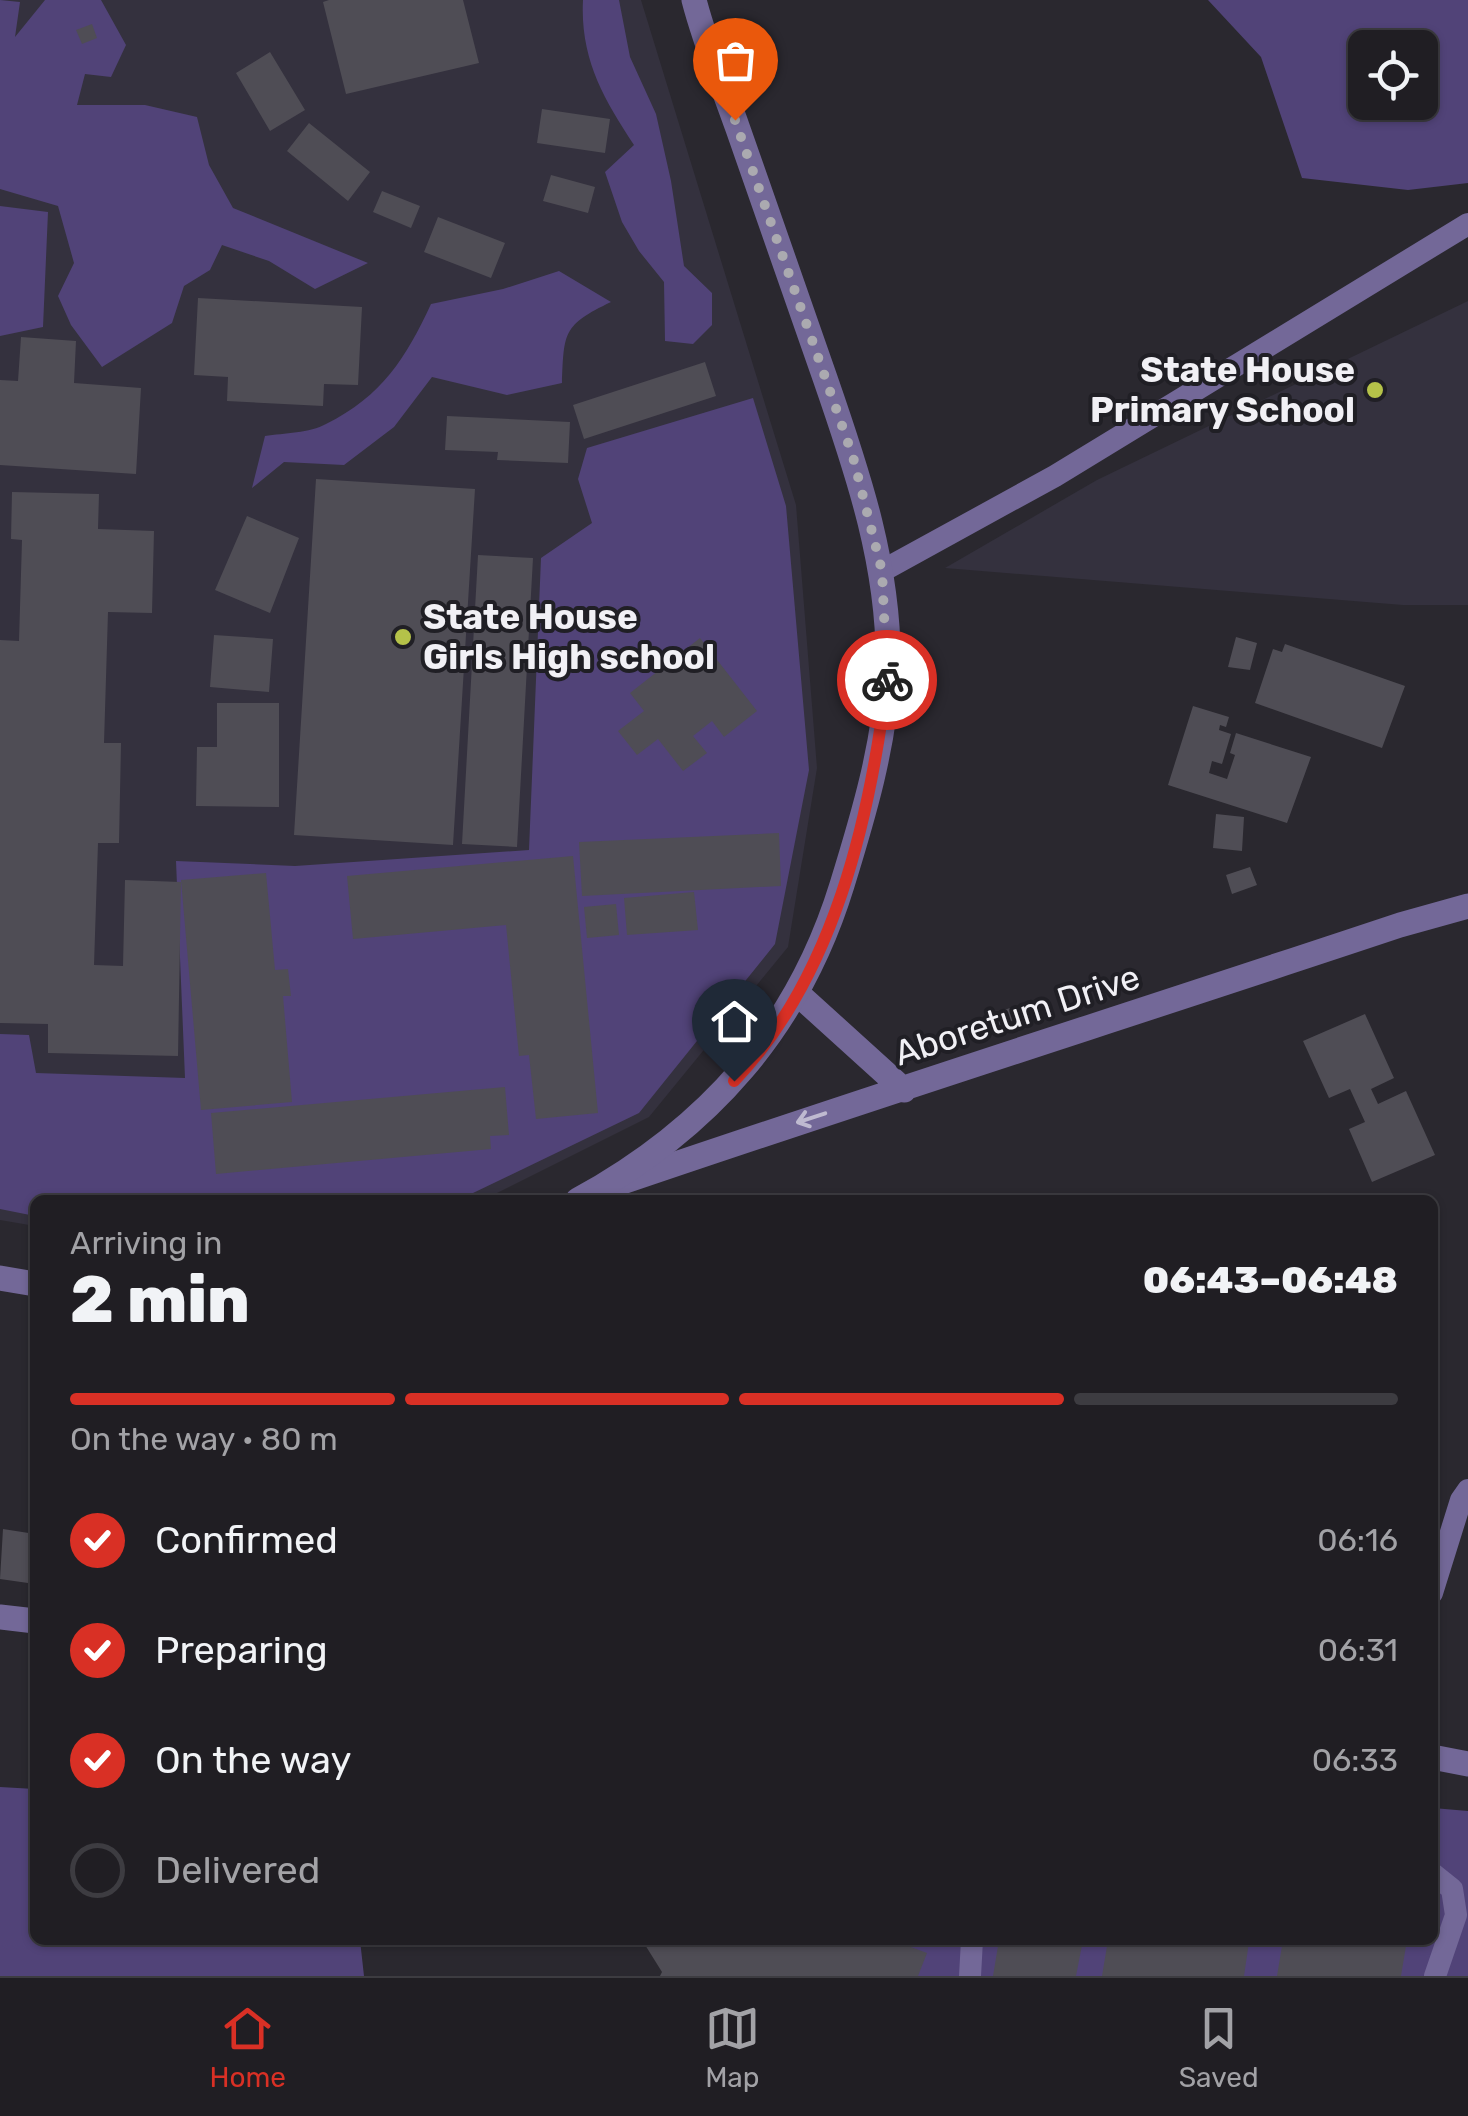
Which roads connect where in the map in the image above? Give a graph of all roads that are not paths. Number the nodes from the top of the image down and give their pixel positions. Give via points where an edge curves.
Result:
1 (694, 0) edge
2 (1468, 224) edge
3 (882, 571) junction
4 (1468, 906) edge
5 (798, 994) junction
6 (904, 1090) junction
7 (587, 1195) edge
8 (590, 1195) edge
9 (0, 1278) edge
10 (30, 1283) edge
11 (1468, 1490) edge
12 (1438, 1574) edge
13 (0, 1617) edge
14 (30, 1620) edge
15 (1438, 1758) edge
16 (1468, 1764) edge
17 (1438, 1878) edge
18 (972, 1945) edge
19 (970, 1976) edge
20 (1435, 1976) edge

1 - 3 street via 853,457
2 - 3 lane via 1055,476
3 - 5 street via 888,672 879,747 830,926
4 - 6 street, Aboretum Drive
5 - 6 street
5 - 7 street via 753,1061 696,1121
6 -> 8 street, Aboretum Drive
9 - 10 street
11 - 12 lane
13 - 14 street
15 - 16 street
17 - 20 lane via 1452,1889 1456,1916
18 - 19 lane

